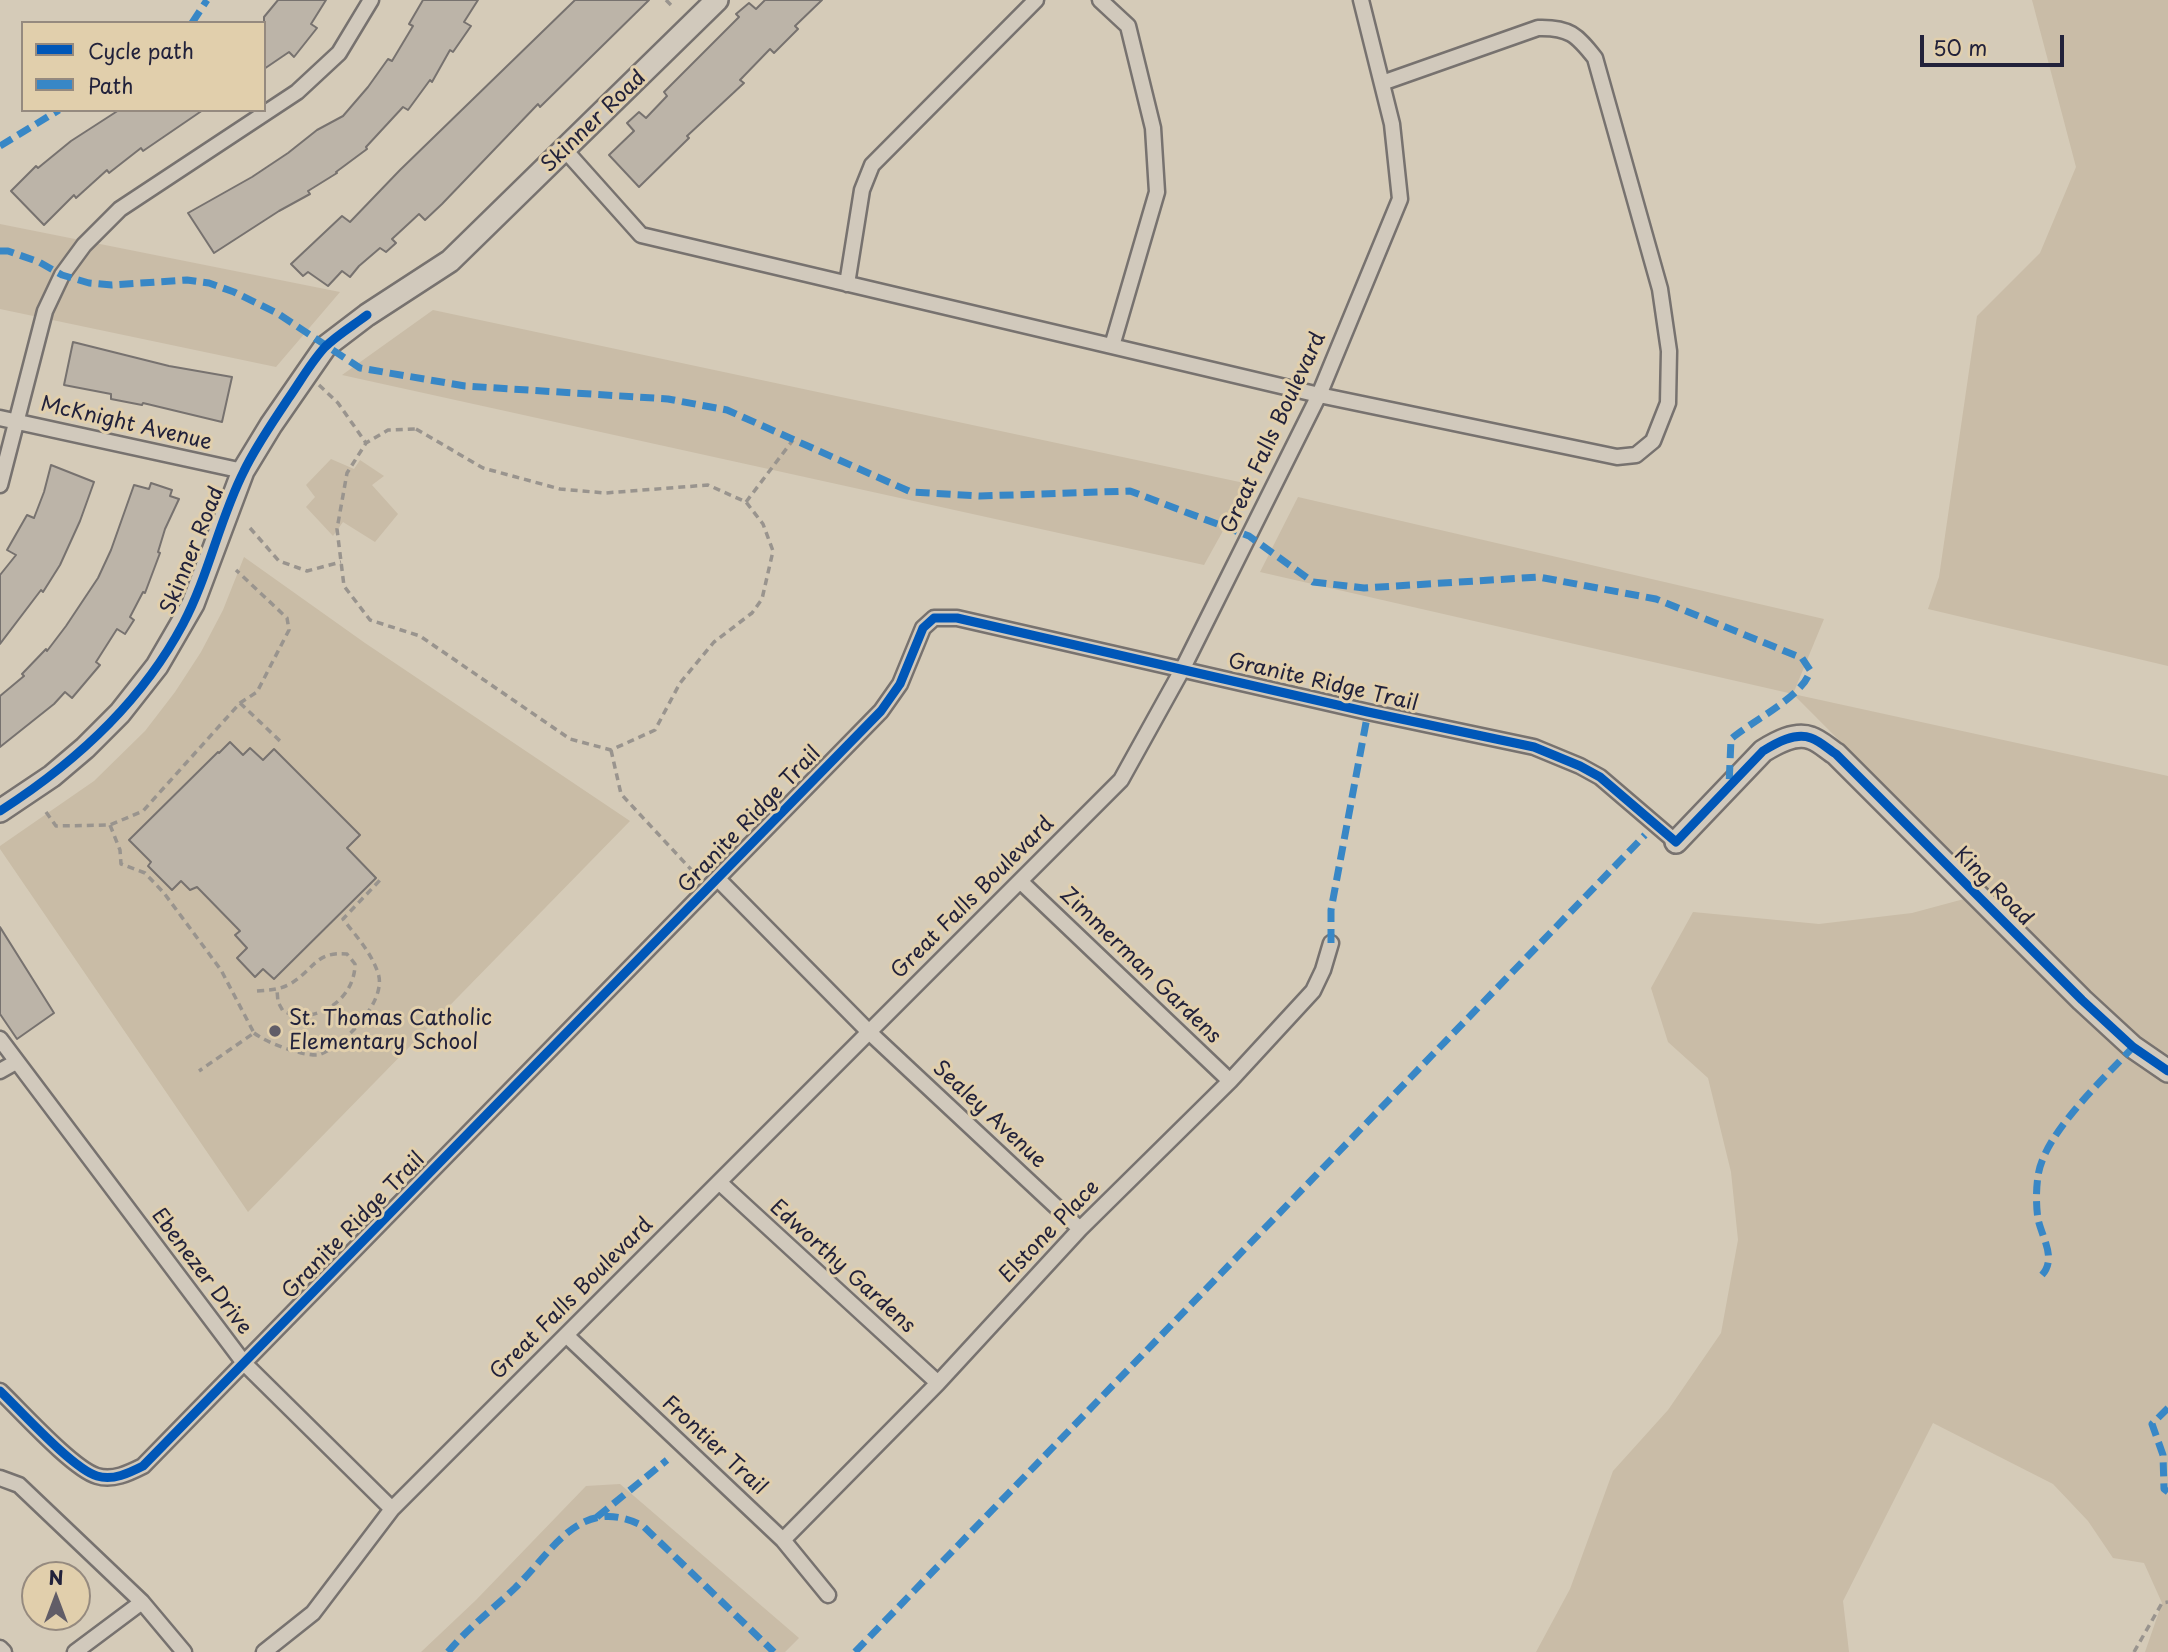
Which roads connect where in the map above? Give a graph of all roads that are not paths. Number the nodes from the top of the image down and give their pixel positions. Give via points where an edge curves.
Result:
1 (371, 0) edge
2 (718, 0) edge
3 (1036, 0) edge
4 (1100, 0) edge
5 (1361, 0) edge
6 (1382, 83) junction
7 (565, 150) junction
8 (847, 284) junction
9 (1112, 346) junction
10 (1319, 395) junction
11 (0, 418) edge
12 (16, 421) junction
13 (243, 471) junction
14 (0, 485) edge
15 (1182, 670) junction
16 (0, 811) edge
17 (1676, 842) joint
18 (1020, 881) junction
19 (713, 884) junction
20 (1331, 943) dead end
21 (869, 1031) junction
22 (0, 1039) edge
23 (16, 1062) junction
24 (0, 1071) edge
25 (2168, 1071) edge
26 (1230, 1081) junction
27 (719, 1182) junction
28 (1080, 1229) junction
29 (566, 1335) junction
30 (244, 1363) junction
31 (938, 1382) junction
32 (0, 1391) edge
33 (0, 1478) edge
34 (393, 1509) junction
35 (783, 1540) junction
36 (828, 1595) dead end
37 (142, 1602) junction
38 (0, 1648) edge
39 (4, 1652) edge
40 (75, 1652) edge
41 (184, 1652) edge
42 (264, 1652) edge

1 - 12 street via 339,53 297,92 120,209 84,245 62,275 45,311
2 - 7 street, Skinner Road
3 - 8 street via 872,166 862,190
4 - 9 street via 1128,26 1153,128 1157,192
5 - 6 street, Great Falls Boulevard
6 - 10 street, Great Falls Boulevard via 1392,124 1400,199
6 - 10 street via 1538,28 1559,27 1579,38 1595,58 1660,289 1670,351 1668,403 1653,441 1636,455 1617,457
7 - 8 street via 641,235
7 - 13 street, Skinner Road via 450,261 325,347
8 - 9 street
9 - 10 street
10 - 15 street, Great Falls Boulevard
11 - 12 street, McKnight Avenue
12 - 13 street, McKnight Avenue
12 - 14 street
13 - 16 street, Skinner Road via 193,604 157,666 85,748
15 - 17 street, Granite Ridge Trail via 1534,747 1600,777
15 - 18 street, Great Falls Boulevard via 1121,780
15 - 19 street, Granite Ridge Trail via 957,618 934,618 923,628 900,684 881,711
17 - 25 street, King Road via 1763,751 1777,742 1810,737 1836,754 2082,1000 2133,1047
18 - 21 street, Great Falls Boulevard
18 - 26 street, Zimmerman Gardens
19 - 21 street, Granite Ridge Trail
19 - 30 street, Granite Ridge Trail
20 - 26 street, Elstone Place via 1313,990
21 - 27 street, Great Falls Boulevard
21 - 28 street, Sealey Avenue
22 - 23 street, Ebenezer Drive
23 - 24 street
23 - 30 street, Ebenezer Drive
26 - 28 street, Elstone Place
27 - 29 street, Great Falls Boulevard
27 - 31 street, Edworthy Gardens
28 - 31 street, Elstone Place
29 - 34 street, Great Falls Boulevard
29 - 35 street, Frontier Trail
30 - 32 street, Granite Ridge Trail via 144,1466 124,1476 99,1477 80,1469
30 - 34 street, Ebenezer Drive
31 - 35 street, Elstone Place
33 - 37 street via 19,1485
34 - 42 street, Great Falls Boulevard via 313,1613
35 - 36 street, Frontier Trail
37 - 40 street
37 - 41 street
38 - 39 street

